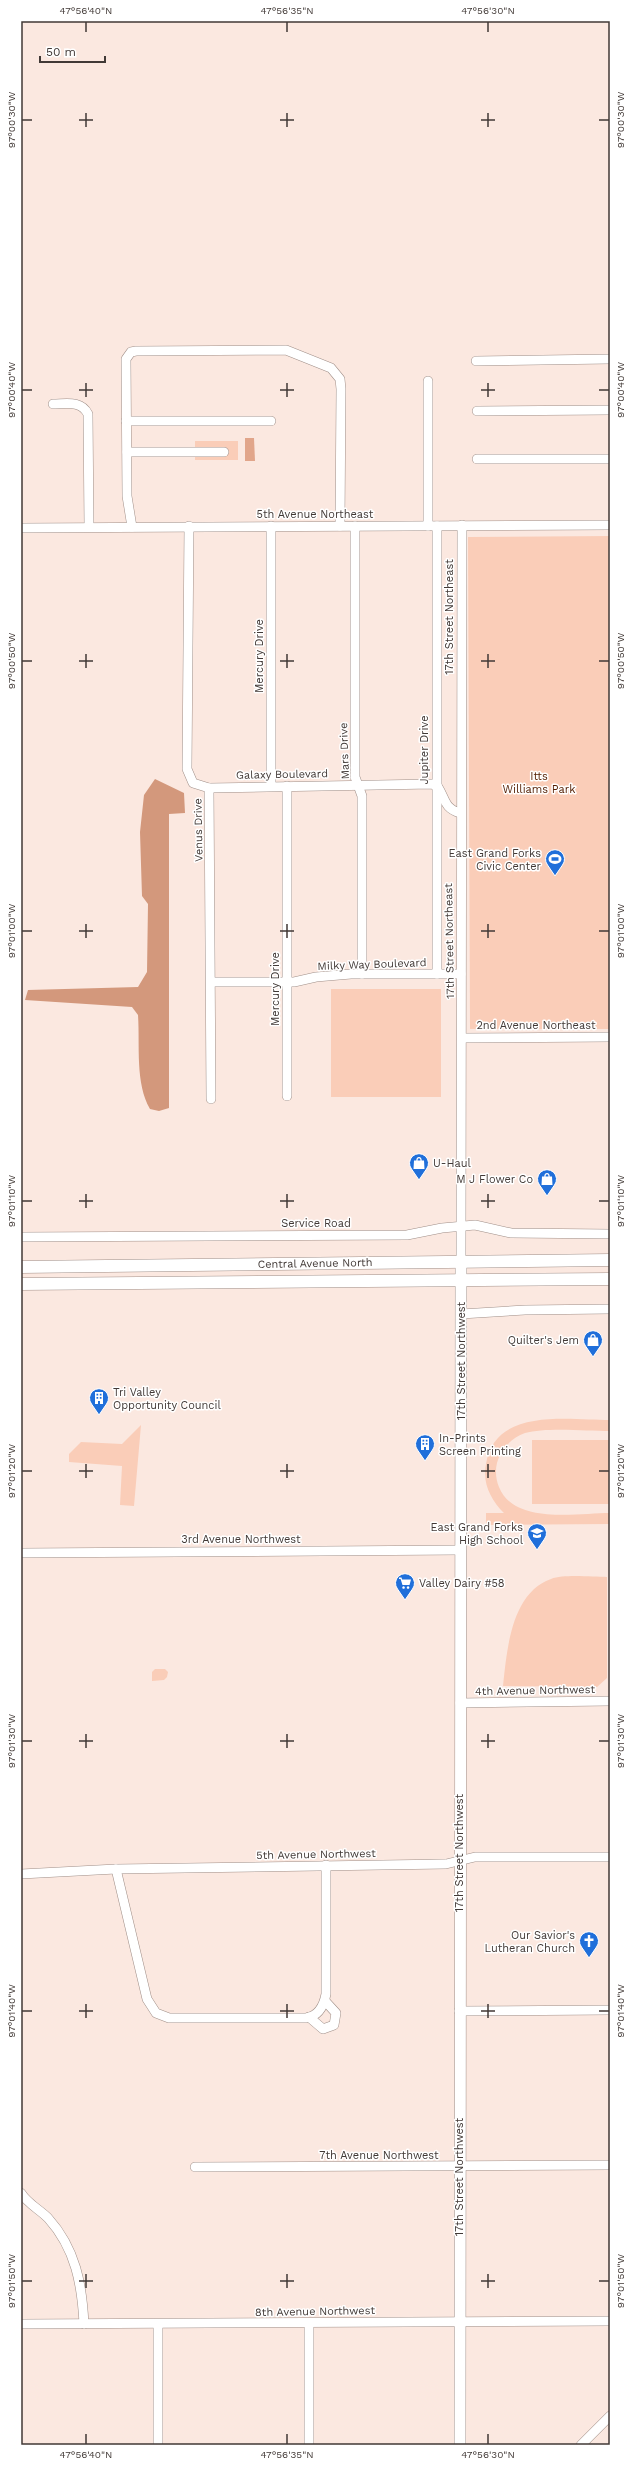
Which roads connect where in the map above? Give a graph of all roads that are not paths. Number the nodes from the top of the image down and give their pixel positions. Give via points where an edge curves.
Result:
1 (610, 360) edge
2 (476, 362) dead end
3 (428, 381) dead end
4 (53, 404) dead end
5 (610, 410) edge
6 (477, 411) dead end
7 (126, 421) junction
8 (271, 421) dead end
9 (127, 452) junction
10 (224, 452) dead end
11 (477, 459) dead end
12 (610, 459) edge
13 (462, 525) junction
14 (610, 525) edge
15 (189, 526) junction
16 (271, 526) junction
17 (340, 526) junction
18 (355, 526) junction
19 (432, 526) junction
20 (89, 527) junction
21 (132, 527) junction
22 (21, 528) edge
23 (271, 785) junction
24 (436, 785) junction
25 (287, 786) junction
26 (358, 786) junction
27 (209, 788) junction
28 (460, 813) junction
29 (362, 974) junction
30 (437, 974) junction
31 (461, 974) junction
32 (211, 982) junction
33 (287, 982) junction
34 (610, 1037) edge
35 (462, 1038) junction
36 (286, 1096) dead end
37 (211, 1099) dead end
38 (461, 1226) junction
39 (610, 1234) edge
40 (21, 1237) edge
41 (610, 1260) edge
42 (461, 1261) junction
43 (21, 1267) edge
44 (610, 1279) edge
45 (461, 1280) junction
46 (21, 1284) edge
47 (610, 1309) edge
48 (461, 1314) junction
49 (461, 1550) junction
50 (21, 1553) edge
51 (610, 1700) edge
52 (460, 1703) junction
53 (610, 1857) edge
54 (460, 1861) junction
55 (326, 1865) junction
56 (116, 1869) junction
57 (21, 1874) edge
58 (325, 2001) junction
59 (610, 2010) edge
60 (460, 2011) junction
61 (309, 2017) junction
62 (610, 2165) edge
63 (195, 2167) dead end
64 (459, 2167) junction
65 (21, 2195) edge
66 (610, 2321) edge
67 (460, 2322) junction
68 (21, 2324) edge
69 (84, 2324) junction
70 (309, 2324) junction
71 (158, 2325) junction
72 (610, 2416) edge
73 (158, 2445) edge
74 (309, 2445) edge
75 (460, 2445) edge
76 (581, 2445) edge

1 - 2 street
3 - 19 street, Jupiter Drive
4 - 20 street via 78,404 83,406 88,414
5 - 6 street
7 - 8 street
7 - 9 street
7 - 17 street via 126,359 130,352 286,350 331,368 340,379 341,389
9 - 10 street
9 - 21 street via 127,496
11 - 12 street
13 - 14 street, 5th Avenue Northeast
13 - 19 street, 5th Avenue Northeast
13 - 28 street, 17th Street Northeast
15 - 16 street, 5th Avenue Northeast
15 - 21 street, 5th Avenue Northeast
15 - 27 street, Venus Drive via 187,769 193,783
16 - 17 street, 5th Avenue Northeast
16 - 23 street, Mercury Drive
17 - 18 street, 5th Avenue Northeast
18 - 19 street, 5th Avenue Northeast
18 - 26 street, Mars Drive via 355,777
19 - 24 street, Jupiter Drive
20 - 21 street, 5th Avenue Northeast
20 - 22 street, 5th Avenue Northeast
23 - 25 street, Galaxy Boulevard
23 - 27 street, Galaxy Boulevard
24 - 26 street, Galaxy Boulevard
24 - 28 street via 445,804
24 - 30 street, Jupiter Drive
25 - 26 street, Galaxy Boulevard
25 - 33 street, Mercury Drive
26 - 29 street, Mars Drive via 362,796
27 - 32 street, Venus Drive
28 - 31 street, 17th Street Northeast
29 - 30 street, Milky Way Boulevard
29 - 33 street, Milky Way Boulevard
30 - 31 street, Milky Way Boulevard
31 - 35 street, 17th Street Northeast
32 - 33 street, Milky Way Boulevard
32 - 37 street, Venus Drive
33 - 36 street, Mercury Drive
34 - 35 street, 2nd Avenue Northeast
35 - 38 street, 17th Street Northeast
38 - 39 street, Service Road via 481,1226 511,1234
38 - 40 street, Service Road via 407,1234
38 - 42 street, 17th Street Northeast
41 - 42 main road, Central Avenue North
42 - 43 main road, Central Avenue North
42 - 45 street, 17th Street Northwest
44 - 45 main road, Central Avenue North
45 - 46 main road, Central Avenue North
45 - 48 street, 17th Street Northwest
47 - 48 street
48 - 49 street, 17th Street Northwest
49 - 50 street, 3rd Avenue Northwest
49 - 52 street, 17th Street Northwest
51 - 52 street, 4th Avenue Northwest
52 - 54 street, 17th Street Northwest
53 - 54 street, 5th Avenue Northwest via 475,1857
54 - 55 street, 5th Avenue Northwest via 446,1864
54 - 60 street, 17th Street Northwest
55 - 56 street, 5th Avenue Northwest
55 - 58 street
56 - 57 street, 5th Avenue Northwest
56 - 61 street via 147,1999 156,2013 169,2018
58 - 61 street via 318,2012
58 - 61 street via 336,2014 334,2025 323,2029 316,2026
59 - 60 street
60 - 64 street, 17th Street Northwest
62 - 64 street, 7th Avenue Northwest
63 - 64 street, 7th Avenue Northwest
64 - 67 street, 17th Street Northwest
65 - 69 street via 47,2217 68,2246 80,2282
66 - 67 street, 8th Avenue Northwest
67 - 70 street, 8th Avenue Northwest
67 - 75 street, 17th Street Northwest
68 - 69 street, 8th Avenue Northwest
69 - 71 street, 8th Avenue Northwest
70 - 71 street, 8th Avenue Northwest
70 - 74 street
71 - 73 street
72 - 76 street

